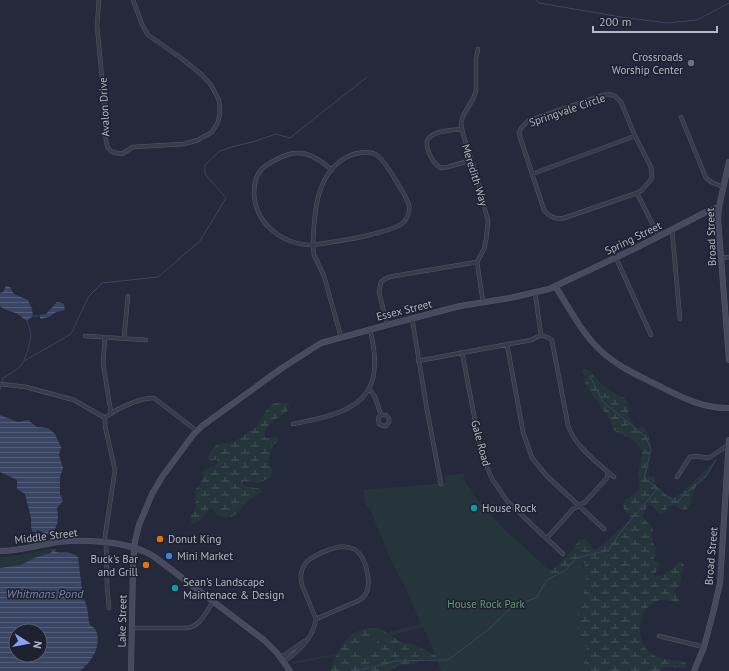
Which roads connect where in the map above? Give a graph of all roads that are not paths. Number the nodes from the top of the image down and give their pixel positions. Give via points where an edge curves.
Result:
1 (99, 0) edge
2 (133, 0) edge
3 (478, 49) dead end
4 (681, 117) dead end
5 (461, 130) junction
6 (635, 136) junction
7 (472, 160) junction
8 (729, 163) edge
9 (332, 170) junction
10 (532, 174) junction
11 (723, 186) junction
12 (637, 193) junction
13 (718, 207) junction
14 (672, 230) junction
15 (659, 237) junction
16 (313, 245) junction
17 (729, 257) edge
18 (616, 258) junction
19 (721, 258) junction
20 (477, 262) junction
21 (556, 286) junction
22 (535, 292) junction
23 (128, 296) dead end
24 (483, 302) junction
25 (412, 318) junction
26 (680, 319) dead end
27 (386, 324) junction
28 (370, 329) junction
29 (541, 335) junction
30 (85, 336) dead end
31 (651, 336) dead end
32 (105, 337) junction
33 (341, 337) junction
34 (124, 338) junction
35 (146, 340) dead end
36 (507, 344) junction
37 (462, 352) junction
38 (729, 360) edge
39 (418, 361) junction
40 (2, 384) edge
41 (369, 388) junction
42 (729, 408) edge
43 (111, 413) junction
44 (381, 415) dead end
45 (105, 418) junction
46 (293, 424) dead end
47 (197, 431) junction
48 (729, 440) edge
49 (728, 445) edge
50 (608, 472) junction
51 (614, 477) dead end
52 (677, 477) dead end
53 (441, 484) dead end
54 (578, 506) junction
55 (604, 529) dead end
56 (547, 538) junction
57 (105, 543) junction
58 (135, 547) junction
59 (0, 552) edge
60 (563, 554) dead end
61 (213, 602) junction
62 (109, 608) dead end
63 (316, 619) junction
64 (132, 628) junction
65 (659, 636) dead end
66 (704, 647) junction
67 (282, 660) junction
68 (132, 671) edge
69 (290, 671) edge
70 (694, 671) edge

1 - 2 street, Avalon Drive via 97,26 108,148 112,152 122,154 134,147 184,144 203,138 212,132 220,117 220,105 216,94 194,67 148,35
3 - 5 street, Meredith Way via 476,91 463,116
4 - 11 street via 706,178
5 - 7 street, Meredith Way
5 - 7 street via 430,135 426,141 427,148 435,163 441,168
6 - 10 street
6 - 10 street, Springvale Circle via 621,102 611,95 603,95 528,121 521,128 520,137
6 - 12 street, Springvale Circle via 652,172 650,181
7 - 20 street, Meredith Way via 488,221 484,249
8 - 11 street, Broad Street
9 - 16 street via 321,188 317,201
9 - 16 street via 309,154 296,153 268,164 255,182 257,208 270,228 286,240
9 - 16 street via 342,160 355,154 362,152 378,156 398,185 409,210 403,222 385,231
10 - 12 street, Springvale Circle via 544,210 547,215 555,218 564,218
11 - 13 street, Broad Street
12 - 15 street
13 - 14 street, Spring Street
13 - 19 street, Broad Street
14 - 15 street, Spring Street
14 - 26 street
15 - 18 street, Spring Street
16 - 33 street
17 - 19 street
18 - 21 street, Spring Street
18 - 31 street
19 - 38 street, Broad Street
20 - 24 street
20 - 27 street via 385,279 381,282 379,292
21 - 22 street, Essex Street
21 - 42 street via 594,344 616,363 686,399 709,406
22 - 24 street, Essex Street
22 - 29 street
23 - 34 street
24 - 25 street, Essex Street
25 - 27 street, Essex Street
25 - 39 street
27 - 28 street, Essex Street
28 - 33 street, Essex Street
28 - 41 street via 375,364 374,377
29 - 36 street via 531,340
29 - 50 street via 552,341 572,436
30 - 32 street
32 - 34 street
32 - 43 street via 103,363
33 - 47 street, Essex Street via 322,343 282,368
34 - 35 street
36 - 37 street
36 - 54 street via 528,450 541,470
37 - 39 street
37 - 56 street, Gale Road via 479,442 487,467 508,502
39 - 53 street
40 - 45 street via 26,387 74,400
41 - 44 street
41 - 46 street via 362,398 344,411
43 - 45 street
43 - 47 street via 143,399 154,398
45 - 57 street via 115,470
47 - 58 street, Essex Street via 154,489 139,526
48 - 49 street, Broad Street
49 - 52 street via 709,458 690,457
49 - 66 street, Broad Street via 720,583
50 - 51 street
50 - 54 street via 607,478
54 - 55 street
54 - 56 street
56 - 60 street, Gale Road
57 - 58 street, Middle Street
57 - 59 street, Middle Street via 63,542
57 - 62 street
58 - 61 street, Middle Street via 152,555
58 - 64 street, Lake Street
61 - 64 street via 193,627
61 - 67 street, Middle Street via 264,640
63 - 63 street via 302,585 302,569 308,560 334,547 352,548 362,556 366,564 366,594 360,600
63 - 67 street via 313,632
64 - 68 street, Lake Street
65 - 66 street
66 - 70 street, Broad Street
67 - 69 street, Middle Street

